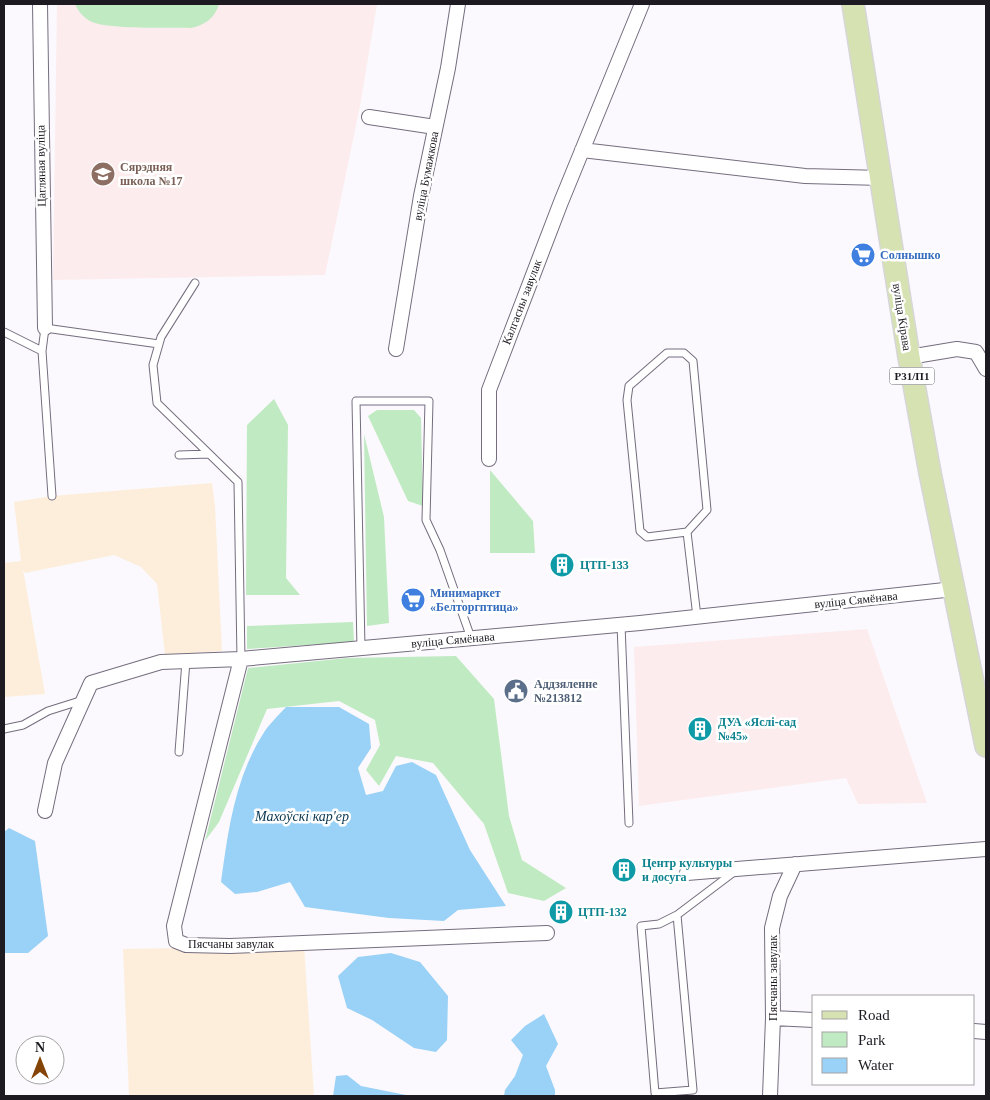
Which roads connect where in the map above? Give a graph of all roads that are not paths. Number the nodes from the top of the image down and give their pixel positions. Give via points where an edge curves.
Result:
1 (40, 4) edge
2 (458, 4) edge
3 (642, 4) edge
4 (853, 4) edge
5 (369, 117) dead end
6 (435, 127) junction
7 (582, 150) junction
8 (882, 178) junction
9 (195, 284) dead end
10 (45, 328) junction
11 (4, 332) edge
12 (159, 344) junction
13 (396, 350) dead end
14 (42, 351) junction
15 (909, 357) junction
16 (986, 369) edge
17 (209, 454) junction
18 (178, 455) dead end
19 (489, 459) dead end
20 (52, 496) dead end
21 (687, 532) junction
22 (954, 589) junction
23 (697, 617) junction
24 (621, 625) junction
25 (471, 638) junction
26 (361, 648) junction
27 (241, 659) junction
28 (186, 661) junction
29 (84, 700) junction
30 (4, 729) edge
31 (986, 746) edge
32 (178, 752) dead end
33 (45, 811) dead end
34 (629, 823) dead end
35 (986, 849) edge
36 (795, 864) junction
37 (738, 869) junction
38 (687, 873) dead end
39 (678, 915) junction
40 (547, 933) dead end
41 (773, 1018) junction
42 (812, 1020) edge
43 (770, 1096) edge

1 - 10 street, Цагляная вуліца
2 - 6 street, вуліца Бумажкова
3 - 7 street, Калгасны завулак
4 - 8 main road, вуліца Кірава / Р31/П1
5 - 6 street
6 - 13 street, вуліца Бумажкова
7 - 8 street via 805,176
7 - 19 street, Калгасны завулак via 489,390
8 - 15 main road, вуліца Кірава / Р31/П1
9 - 12 lane
10 - 12 lane
10 - 14 lane
11 - 14 lane
12 - 17 lane via 153,365 157,403
14 - 20 lane
15 - 16 street via 957,349 976,352
15 - 22 main road, вуліца Кірава / Р31/П1
17 - 18 lane
17 - 27 lane via 238,482
21 - 21 lane via 647,537 640,531 626,400 629,386 667,353 684,353 693,361 707,510
21 - 23 lane
22 - 23 street, вуліца Сямёнава
22 - 31 main road, вуліца Кірава / Р31/П1
23 - 24 street, вуліца Сямёнава
24 - 25 street, вуліца Сямёнава
24 - 34 lane
25 - 26 street, вуліца Сямёнава
25 - 26 lane via 426,520 429,401 356,401
26 - 27 street, вуліца Сямёнава
27 - 28 street, вуліца Сямёнава
27 - 40 street, Пясчаны завулак via 174,926 176,941 186,946 230,946
28 - 29 street, вуліца Сямёнава via 161,662 91,683
28 - 32 lane
29 - 30 lane via 48,711 23,725
29 - 33 street, вуліца Сямёнава via 55,763
35 - 36 street
36 - 37 street
36 - 41 street, Пясчаны завулак via 780,896 772,928
37 - 38 street
37 - 39 lane
39 - 39 lane via 693,1090 655,1093 641,926 659,924
41 - 42 street
41 - 43 street, Пясчаны завулак

